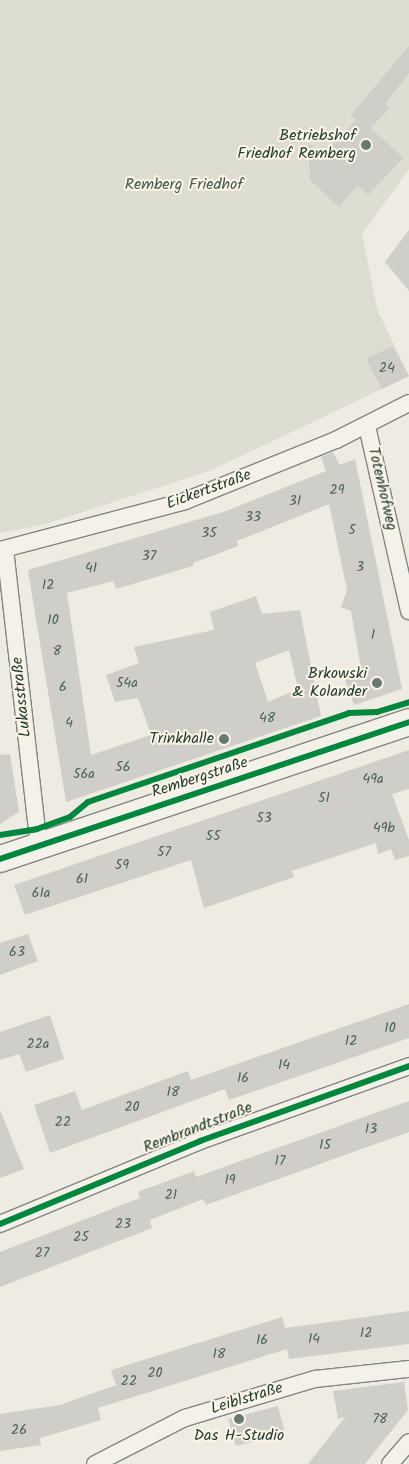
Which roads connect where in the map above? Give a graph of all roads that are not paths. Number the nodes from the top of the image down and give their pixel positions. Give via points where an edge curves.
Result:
1 (409, 403) edge
2 (367, 426) junction
3 (3, 549) edge
4 (409, 611) edge
5 (409, 722) edge
6 (39, 846) junction
7 (0, 859) edge
8 (409, 1066) edge
9 (0, 1224) edge
10 (409, 1369) edge
11 (409, 1442) edge
12 (95, 1464) edge
13 (390, 1464) edge

1 - 2 street, Eickertstraße
2 - 3 street, Eickertstraße via 185,501
2 - 4 street, Totenhofweg
3 - 6 street, Lukasstraße
5 - 6 main road, Rembergstraße
6 - 7 main road, Rembergstraße
8 - 9 street, Rembrandtstraße via 200,1141
10 - 12 street, Leiblstraße via 315,1379 231,1404 185,1418
11 - 13 street

